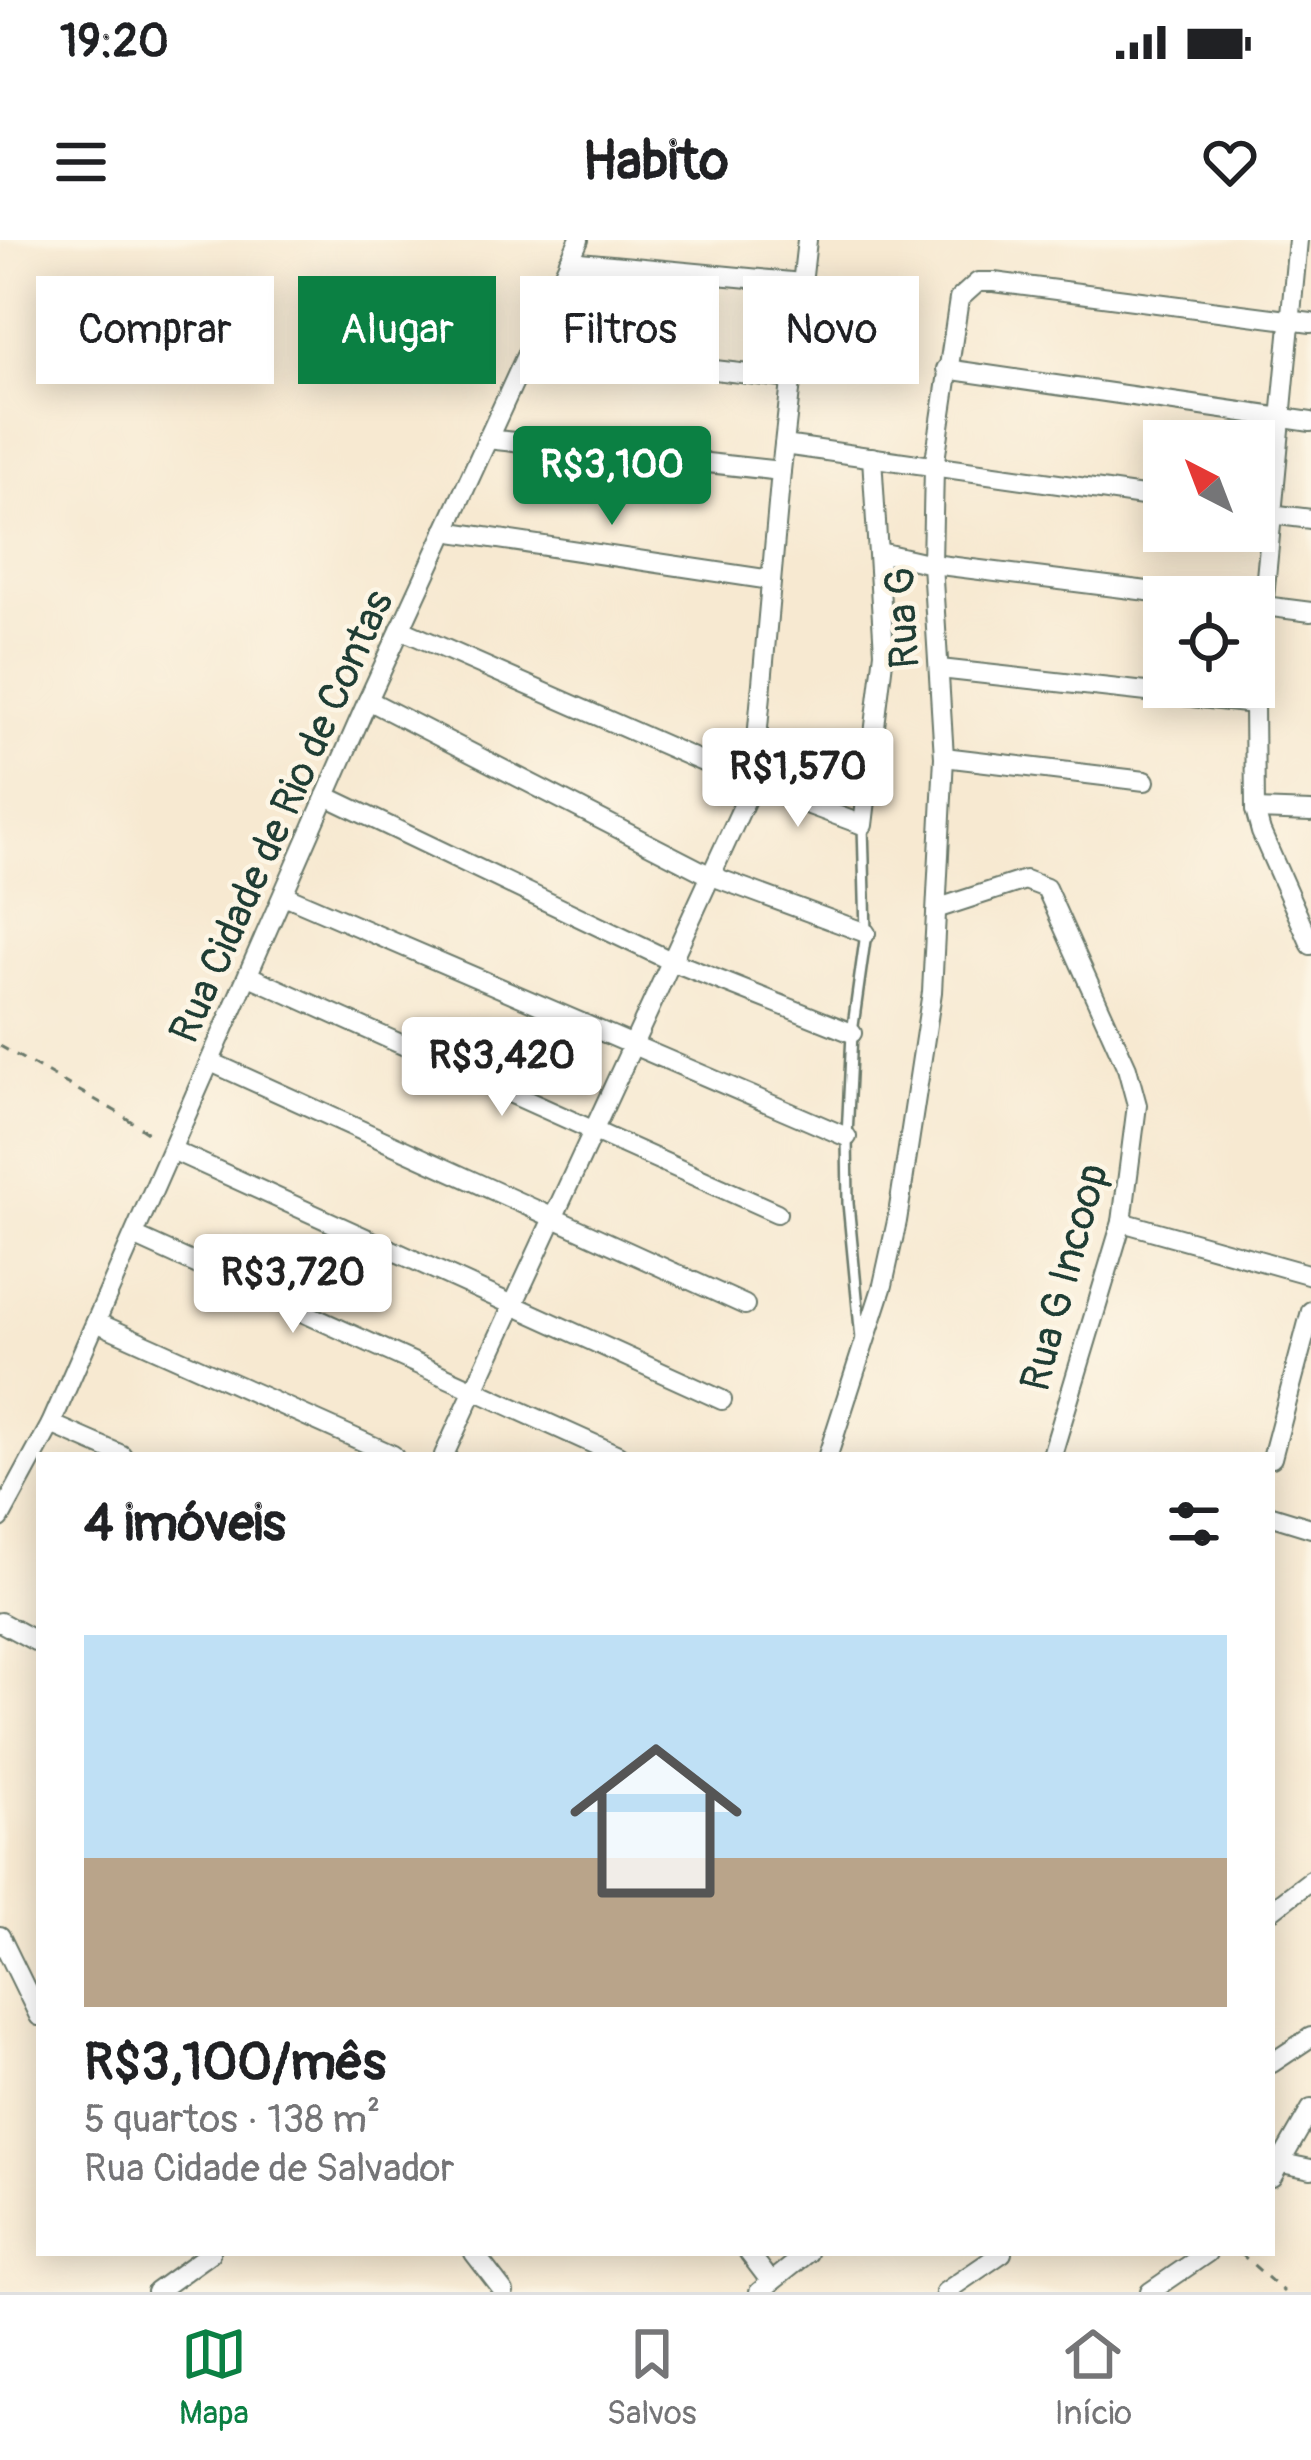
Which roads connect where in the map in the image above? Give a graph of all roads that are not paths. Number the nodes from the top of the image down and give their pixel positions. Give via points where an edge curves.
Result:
1 (579, 240) edge
2 (807, 240) edge
3 (1298, 240) edge
4 (569, 261) junction
5 (562, 276) edge
6 (803, 276) edge
7 (743, 277) edge
8 (1302, 322) edge
9 (520, 368) edge
10 (946, 369) junction
11 (791, 384) edge
12 (1282, 419) junction
13 (1311, 422) edge
14 (488, 439) junction
15 (784, 445) junction
16 (1275, 454) edge
17 (872, 458) junction
18 (934, 467) junction
19 (781, 471) junction
20 (1143, 496) edge
21 (1275, 514) edge
22 (1311, 519) edge
23 (446, 531) junction
24 (879, 552) junction
25 (932, 564) junction
26 (771, 580) junction
27 (1143, 590) edge
28 (1275, 607) edge
29 (1311, 612) edge
30 (400, 629) junction
31 (940, 669) junction
32 (1143, 692) edge
33 (368, 700) junction
34 (1254, 708) edge
35 (944, 757) junction
36 (1145, 781) dead end
37 (753, 784) junction
38 (326, 796) junction
39 (1256, 810) junction
40 (1311, 812) edge
41 (862, 825) junction
42 (709, 874) junction
43 (284, 895) junction
44 (939, 908) junction
45 (866, 933) junction
46 (1311, 945) edge
47 (670, 961) junction
48 (250, 976) junction
49 (852, 1033) junction
50 (631, 1044) junction
51 (211, 1062) junction
52 (594, 1130) junction
53 (848, 1138) junction
54 (172, 1150) junction
55 (777, 1213) dead end
56 (553, 1215) junction
57 (1122, 1222) junction
58 (134, 1236) junction
59 (1311, 1275) edge
60 (746, 1305) dead end
61 (514, 1307) junction
62 (1311, 1311) edge
63 (96, 1322) junction
64 (862, 1344) junction
65 (474, 1388) junction
66 (722, 1400) dead end
67 (51, 1424) junction
68 (115, 1452) edge
69 (386, 1452) edge
70 (445, 1452) edge
71 (612, 1452) edge
72 (829, 1452) edge
73 (1053, 1452) edge
74 (1274, 1452) edge
75 (1275, 1517) edge
76 (0, 1518) edge
77 (1311, 1528) edge
78 (0, 1622) edge
79 (36, 1641) edge
80 (1311, 1880) edge
81 (1275, 1908) edge
82 (0, 1936) edge
83 (36, 2010) edge
84 (1311, 2037) edge
85 (1275, 2060) edge
86 (1311, 2109) edge
87 (1276, 2167) edge
88 (1311, 2169) edge
89 (207, 2256) edge
90 (476, 2256) edge
91 (750, 2256) edge
92 (804, 2256) edge
93 (998, 2256) edge
94 (1203, 2256) edge
95 (765, 2287) edge
96 (156, 2292) edge
97 (504, 2292) edge
98 (945, 2292) edge
99 (1150, 2292) edge

1 - 4 street, Rua Cidade de Rio de Contas
2 - 6 street
3 - 8 street
4 - 5 street, Rua Cidade de Rio de Contas
4 - 7 street
8 - 10 street, Rua G via 978,282 959,299
8 - 12 street
9 - 14 street, Rua Cidade de Rio de Contas
10 - 12 street
10 - 18 street, Rua G
11 - 15 street
12 - 13 street
12 - 16 street
14 - 19 street
14 - 23 street, Rua Cidade de Rio de Contas
15 - 17 street
15 - 19 street
17 - 18 street
17 - 24 street, Rua G
18 - 20 street
18 - 25 street, Rua G
19 - 26 street
21 - 22 street
23 - 26 street
23 - 30 street, Rua Cidade de Rio de Contas
24 - 25 street
24 - 41 street, Rua G via 884,652
25 - 27 street
25 - 31 street, Rua G
26 - 37 street
28 - 29 street
30 - 33 street, Rua Cidade de Rio de Contas
30 - 37 street
31 - 32 street
31 - 35 street, Rua G
33 - 38 street, Rua Cidade de Rio de Contas
33 - 42 street
34 - 39 street
35 - 36 street
35 - 44 street, Rua G
37 - 41 street
37 - 42 street
38 - 43 street, Rua Cidade de Rio de Contas
38 - 47 street
39 - 40 street
39 - 46 street
41 - 45 lane
42 - 45 street
42 - 47 street
43 - 48 street, Rua Cidade de Rio de Contas
43 - 50 street
44 - 57 street, Rua G Incoop via 1025,880 1046,888 1137,1105
44 - 64 street, Rua G via 897,1221
45 - 49 lane
47 - 49 street
47 - 50 street
48 - 51 street, Rua Cidade de Rio de Contas
48 - 52 street
49 - 53 lane
50 - 52 street
50 - 53 street
51 - 54 street, Rua Cidade de Rio de Contas
51 - 56 street
52 - 55 street
52 - 56 street
53 - 64 lane
54 - 58 street, Rua Cidade de Rio de Contas
54 - 61 street
56 - 60 street
56 - 61 street
57 - 59 street
57 - 73 street, Rua G Incoop
58 - 63 street, Rua Cidade de Rio de Contas
58 - 65 street
61 - 65 street
61 - 66 street
62 - 74 street
63 - 67 street, Rua Cidade de Rio de Contas
63 - 69 street
64 - 72 street, Rua G
65 - 70 street
65 - 71 street
67 - 68 street
67 - 76 street, Rua Cidade de Rio de Contas
75 - 77 street
78 - 79 street
80 - 81 street
82 - 83 street
84 - 85 street
86 - 87 street
87 - 88 street
89 - 96 street
90 - 97 street
91 - 95 street
92 - 95 street
93 - 98 street
94 - 99 street

